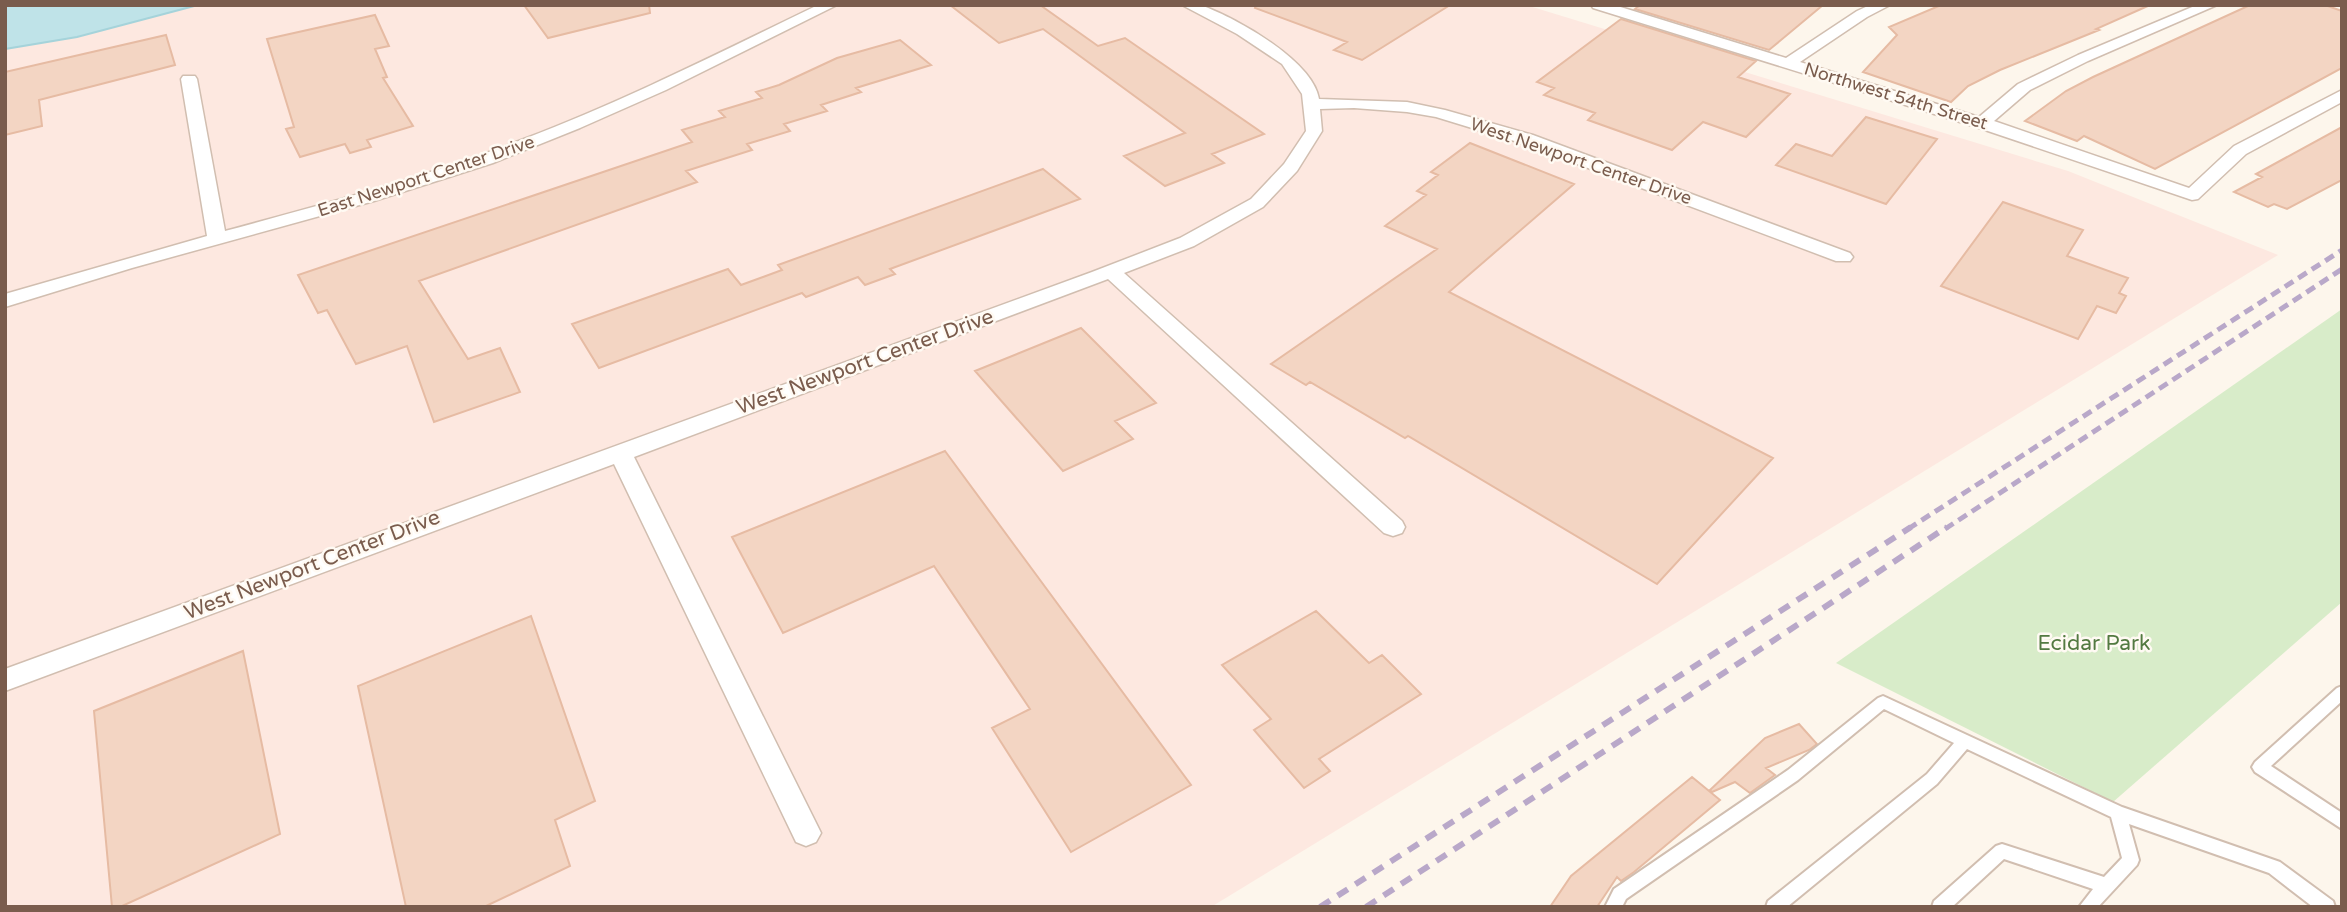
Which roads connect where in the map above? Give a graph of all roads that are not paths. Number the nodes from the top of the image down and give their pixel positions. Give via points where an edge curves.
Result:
1 (830, 5) edge
2 (1189, 5) edge
3 (1598, 5) edge
4 (1842, 5) edge
5 (1883, 5) edge
6 (2210, 5) edge
7 (1863, 14) junction
8 (1788, 63) junction
9 (189, 79) dead end
10 (2342, 95) edge
11 (1311, 104) junction
12 (1982, 123) junction
13 (2192, 195) joint
14 (216, 240) junction
15 (1843, 257) dead end
16 (1111, 271) junction
17 (5, 301) edge
18 (620, 452) junction
19 (1393, 527) dead end
20 (5, 680) edge
21 (2342, 692) edge
22 (1965, 741) junction
23 (2118, 813) junction
24 (2342, 822) edge
25 (806, 833) dead end
26 (2107, 886) junction
27 (1613, 907) edge
28 (1774, 907) edge
29 (1940, 907) edge
30 (2087, 907) edge
31 (2327, 907) edge

1 - 14 street, East Newport Center Drive via 623,104 524,145 376,195
2 - 11 street, West Newport Center Drive via 1288,61 1310,94
3 - 8 street, Northwest 54th Street
4 - 7 street
5 - 7 street
6 - 12 street via 2024,87
7 - 8 street
8 - 12 street, Northwest 54th Street
9 - 14 street
10 - 13 street via 2240,150
11 - 15 street, West Newport Center Drive via 1354,103 1439,113 1527,139
11 - 16 street, West Newport Center Drive via 1314,131 1291,167 1257,203 1187,242
12 - 13 street, Northwest 54th Street
14 - 17 street, East Newport Center Drive
16 - 18 street, West Newport Center Drive
16 - 19 street
18 - 20 street, West Newport Center Drive
18 - 25 street
21 - 24 lane via 2260,767
22 - 23 lane
22 - 27 lane via 1883,702 1793,775 1620,894
22 - 28 lane via 1932,779
23 - 26 lane via 2131,860
23 - 31 lane via 2274,867
26 - 29 lane via 2002,850
26 - 30 lane

